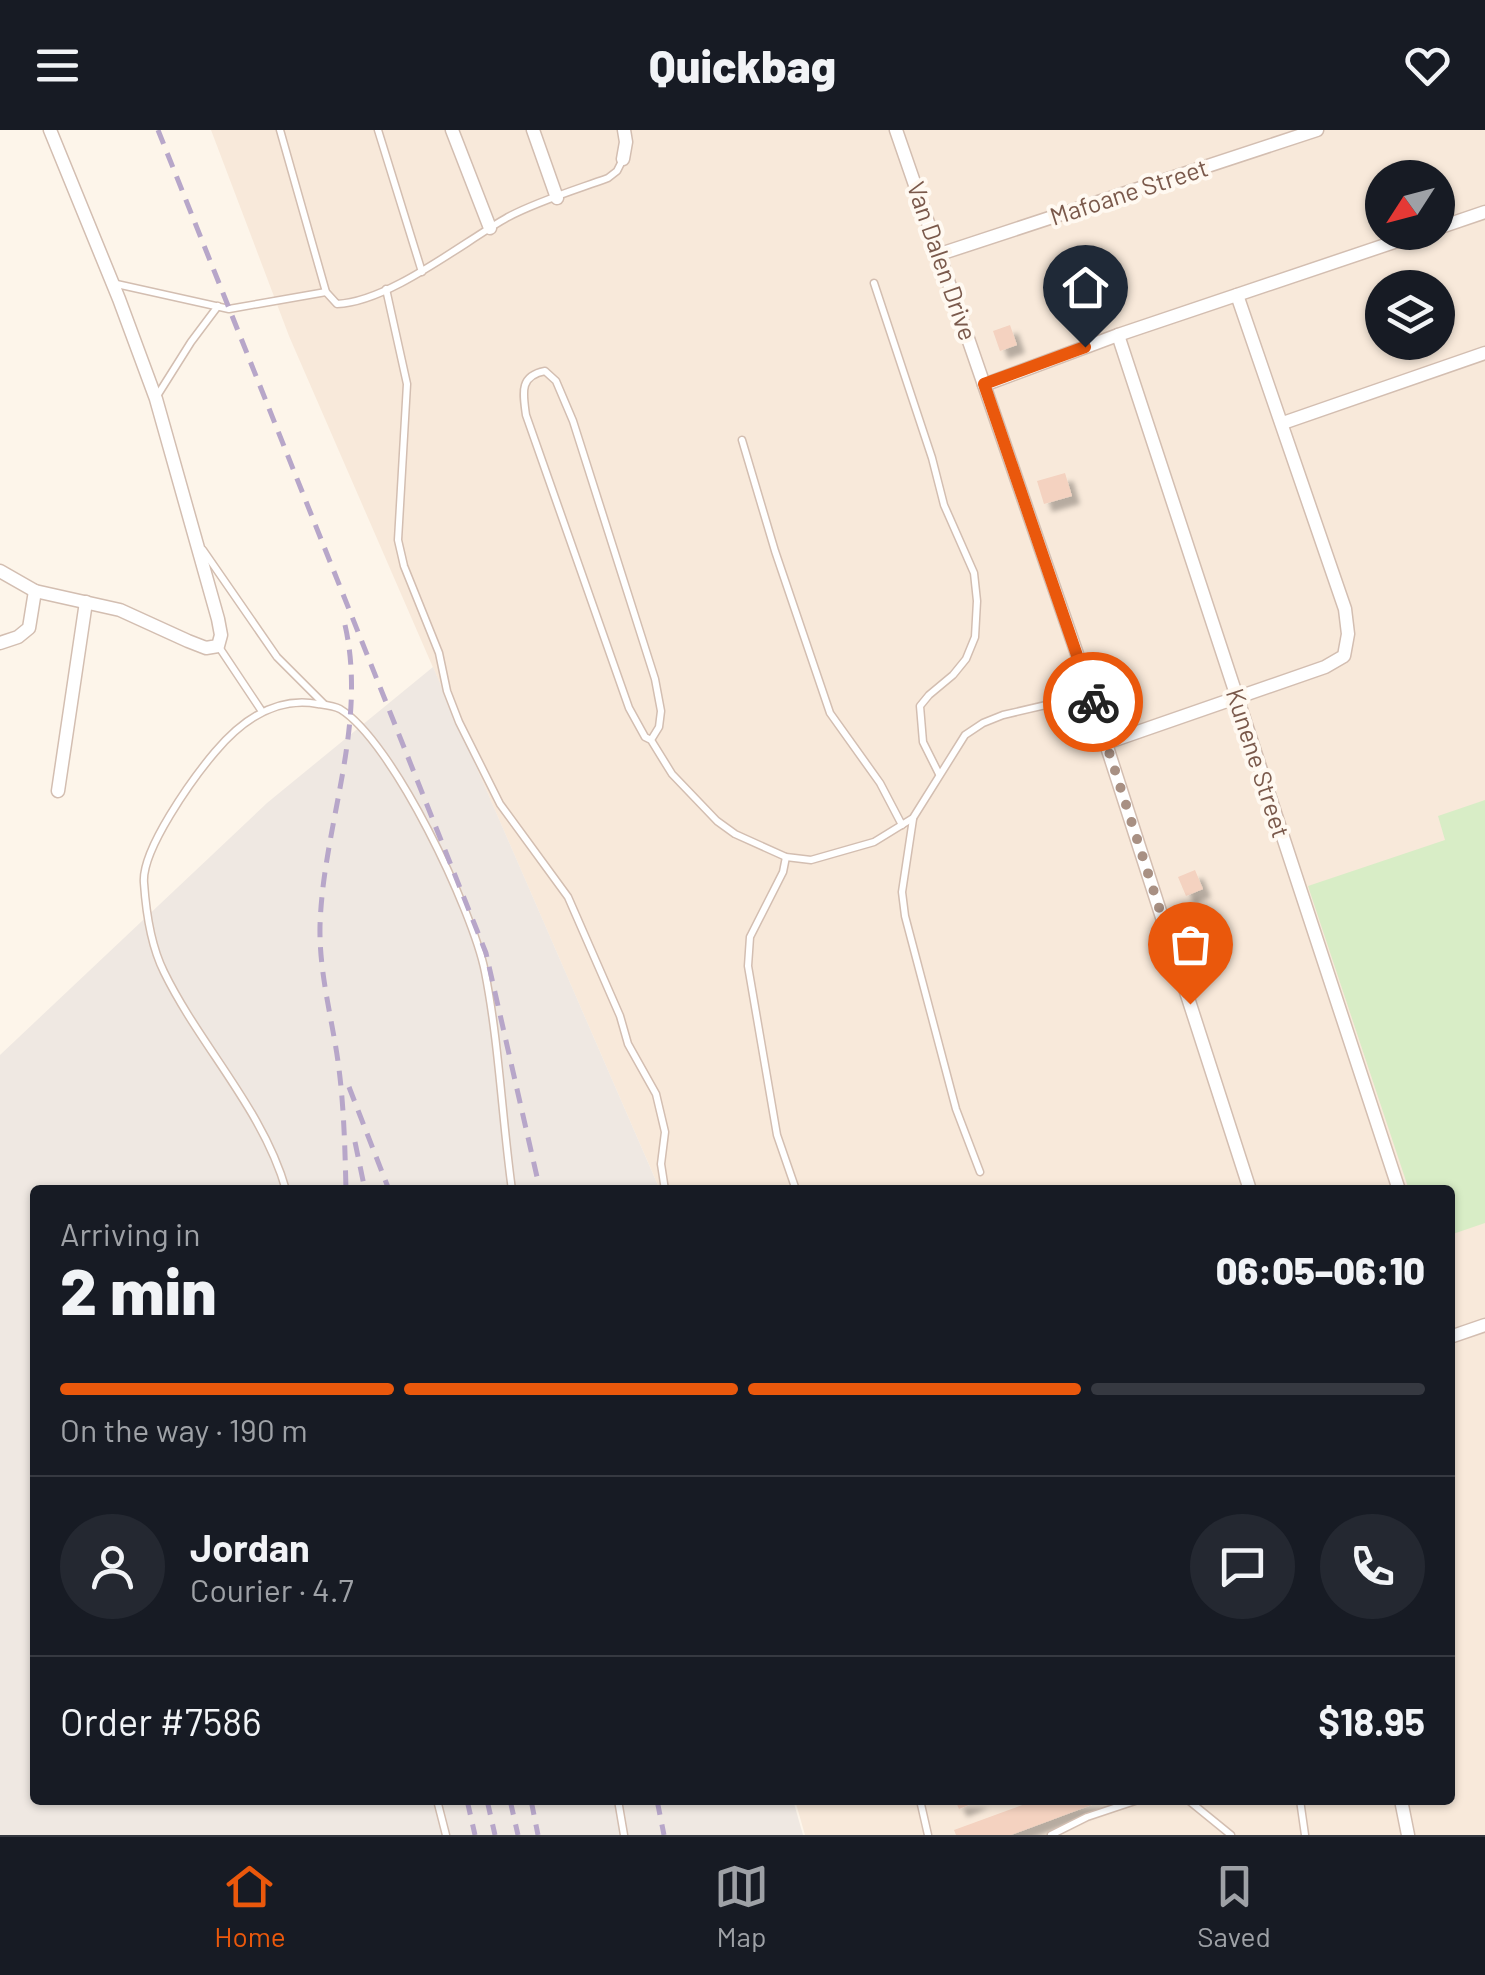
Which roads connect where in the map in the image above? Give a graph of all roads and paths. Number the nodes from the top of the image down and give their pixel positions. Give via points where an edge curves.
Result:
1 (50, 130) edge
2 (280, 130) edge
3 (378, 130) edge
4 (452, 130) edge
5 (533, 130) edge
6 (624, 130) edge
7 (1317, 130) edge
8 (899, 131) edge
9 (623, 159) joint
10 (557, 198) junction
11 (1485, 212) edge
12 (1455, 222) edge
13 (490, 228) junction
14 (1371, 250) edge
15 (940, 254) junction
16 (422, 272) junction
17 (874, 282) dead end
18 (112, 283) junction
19 (386, 289) junction
20 (326, 292) junction
21 (1238, 295) junction
22 (218, 306) junction
23 (1118, 334) junction
24 (1485, 352) edge
25 (984, 384) junction
26 (156, 399) junction
27 (1284, 423) junction
28 (742, 440) dead end
29 (196, 540) junction
30 (0, 571) edge
31 (35, 591) junction
32 (86, 602) junction
33 (0, 644) edge
34 (218, 646) junction
35 (1090, 695) junction
36 (1236, 695) junction
37 (325, 705) junction
38 (261, 710) junction
39 (651, 740) junction
40 (1106, 743) junction
41 (940, 774) junction
42 (58, 791) dead end
43 (913, 818) junction
44 (902, 824) junction
45 (786, 857) junction
46 (980, 1172) dead end
47 (284, 1185) edge
48 (511, 1185) edge
49 (664, 1185) edge
50 (794, 1185) edge
51 (1248, 1185) edge
52 (1398, 1185) edge
53 (1485, 1325) edge
54 (1455, 1335) edge
55 (438, 1805) edge
56 (619, 1805) edge
57 (921, 1805) edge
58 (1122, 1805) edge
59 (1194, 1805) edge
60 (1301, 1805) edge
61 (1402, 1805) edge
62 (446, 1835) edge
63 (624, 1835) edge
64 (928, 1835) edge
65 (1051, 1835) edge
66 (1230, 1835) edge
67 (1305, 1835) edge
68 (1408, 1835) edge

1 - 18 street
2 - 20 lane
3 - 16 lane
4 - 13 street
5 - 10 street
6 - 9 street
7 - 15 street, Mafoane Street
8 - 15 street, Van Dalen Drive
9 - 10 lane via 608,178
10 - 13 lane
11 - 12 street
13 - 16 lane
14 - 21 street
15 - 25 street, Van Dalen Drive
16 - 19 lane
17 - 41 lane via 944,505 974,573 974,638 966,659 920,706 922,742
18 - 22 lane
18 - 26 street
19 - 20 lane via 347,304
19 - 49 lane via 406,384 398,540 404,566 459,722 500,804 568,897 628,1044 656,1094 665,1132
20 - 22 lane
21 - 23 street
21 - 27 street
22 - 26 lane
23 - 25 street
23 - 36 street, Kunene Street
24 - 27 street
25 - 35 street, Van Dalen Drive
26 - 29 street
27 - 36 street via 1348,634 1344,656 1325,667
28 - 44 lane via 830,713
29 - 34 street via 218,619
29 - 37 lane via 277,657
30 - 31 street
31 - 32 street
31 - 33 street via 28,628
32 - 34 street via 138,616 206,648
32 - 42 street
34 - 38 lane
35 - 40 street, Van Dalen Drive
35 - 41 lane via 983,723 965,735
36 - 40 street
36 - 52 street, Kunene Street
37 - 38 lane via 297,700
37 - 48 lane via 339,708 364,732 398,778 467,913 484,970
38 - 47 lane via 217,749 182,795 143,878 163,970 249,1111
39 - 39 lane via 629,708 538,456 522,387 536,373 556,380 626,582 656,679 659,728
39 - 45 lane via 717,822
40 - 51 street, Van Dalen Drive
41 - 43 lane
43 - 44 lane
43 - 46 lane via 905,916 956,1110
44 - 45 lane via 874,842 811,860
45 - 50 lane via 750,936 748,966 777,1134
53 - 54 street
55 - 62 lane
56 - 63 lane
57 - 64 lane
58 - 65 lane
59 - 66 lane
60 - 67 lane
61 - 68 street

